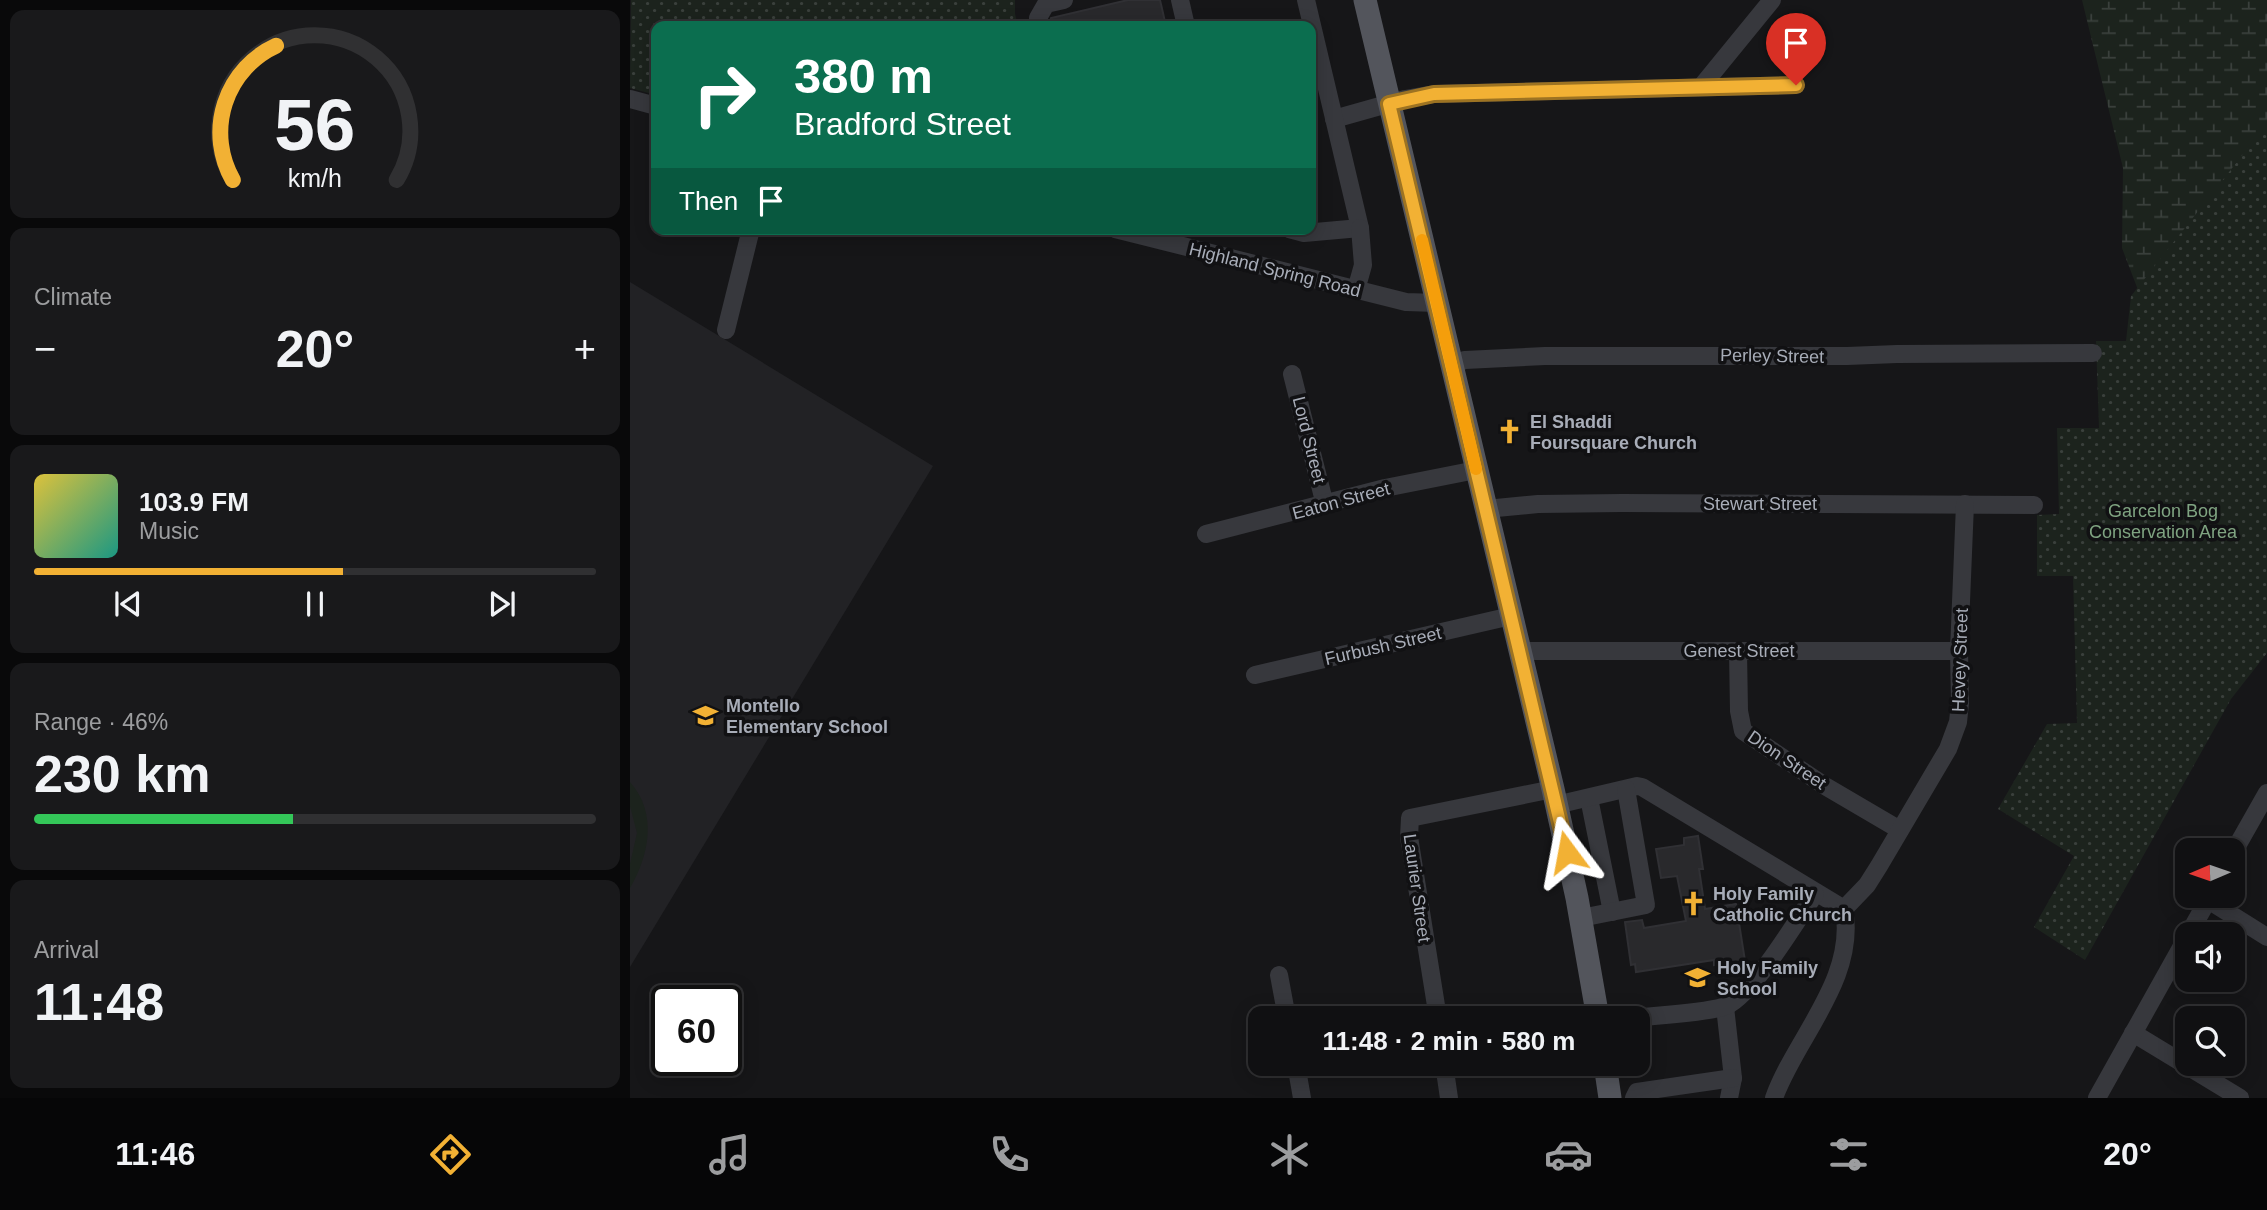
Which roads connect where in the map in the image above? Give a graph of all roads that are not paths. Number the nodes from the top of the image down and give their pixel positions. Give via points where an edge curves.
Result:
1 (1064, 0) edge
2 (1180, 0) edge
3 (1306, 0) edge
4 (1365, 0) edge
5 (1772, 0) edge
6 (1038, 21) edge
7 (1185, 21) edge
8 (1311, 21) edge
9 (1316, 42) edge
10 (1796, 85) dead end
11 (1700, 87) junction
12 (630, 99) edge
13 (1389, 104) junction
14 (651, 105) edge
15 (1334, 119) junction
16 (1360, 228) junction
17 (1316, 232) edge
18 (750, 235) edge
19 (1139, 235) edge
20 (1356, 290) junction
21 (1437, 303) junction
22 (726, 330) dead end
23 (2093, 353) dead end
24 (1451, 363) junction
25 (1292, 374) dead end
26 (1476, 470) junction
27 (1965, 504) junction
28 (1325, 505) junction
29 (2034, 505) dead end
30 (1486, 509) junction
31 (1206, 534) dead end
32 (1511, 616) junction
33 (1520, 651) junction
34 (1738, 651) junction
35 (1959, 651) junction
36 (1255, 675) dead end
37 (1626, 789) junction
38 (2267, 793) edge
39 (1554, 797) junction
40 (1589, 797) junction
41 (1900, 830) junction
42 (2242, 838) edge
43 (1815, 894) junction
44 (2203, 908) edge
45 (2224, 908) edge
46 (1844, 909) junction
47 (1612, 912) junction
48 (1581, 918) junction
49 (2267, 937) edge
50 (1279, 975) dead end
51 (1285, 1006) edge
52 (1436, 1006) edge
53 (1596, 1006) edge
54 (1726, 1007) junction
55 (1650, 1016) edge
56 (2133, 1033) junction
57 (1298, 1076) edge
58 (1446, 1076) edge
59 (1607, 1076) edge
60 (1733, 1078) junction
61 (1302, 1098) edge
62 (1449, 1098) edge
63 (1610, 1098) edge
64 (1634, 1098) edge
65 (1729, 1098) edge
66 (1774, 1098) edge
67 (2096, 1098) edge
68 (2240, 1098) edge

1 - 6 street via 1046,4
2 - 7 street
3 - 8 street
4 - 13 main road
5 - 11 street
9 - 15 street
10 - 11 street
11 - 13 street via 1434,94
12 - 14 street
13 - 15 street
13 - 21 main road
15 - 16 street
16 - 17 street
16 - 20 street via 1363,265
18 - 22 street
19 - 20 street, Highland Spring Road
20 - 21 street, Highland Spring Road via 1406,302
21 - 24 main road
23 - 24 street, Perley Street via 1545,356
24 - 26 main road
25 - 28 street, Lord Street
26 - 28 street, Eaton Street
26 - 30 main road
27 - 29 street, Stewart Street
27 - 30 street, Stewart Street via 1622,503
27 - 35 street, Hevey Street
28 - 31 street, Eaton Street
30 - 32 main road
32 - 33 main road
32 - 36 street, Furbush Street
33 - 34 street, Genest Street
33 - 39 main road
34 - 35 street, Genest Street
34 - 41 street, Dion Street via 1743,731
35 - 41 street, Hevey Street via 1958,722 1948,749
37 - 40 street
37 - 43 street via 1642,787
37 - 47 street via 1646,905
38 - 42 street
39 - 40 street
39 - 48 main road
39 - 52 street, Laurier Street via 1410,818 1409,837
40 - 47 street
41 - 46 street, Hevey Street via 1867,885
43 - 46 street
43 - 54 street via 1755,981
44 - 56 street
45 - 49 street
46 - 66 street via 1843,951 1833,982
47 - 48 street
48 - 53 main road
50 - 51 street
54 - 55 street
54 - 60 street
56 - 67 street
56 - 68 street
57 - 61 street
58 - 62 street
59 - 63 main road
60 - 64 street via 1637,1092
60 - 65 street

